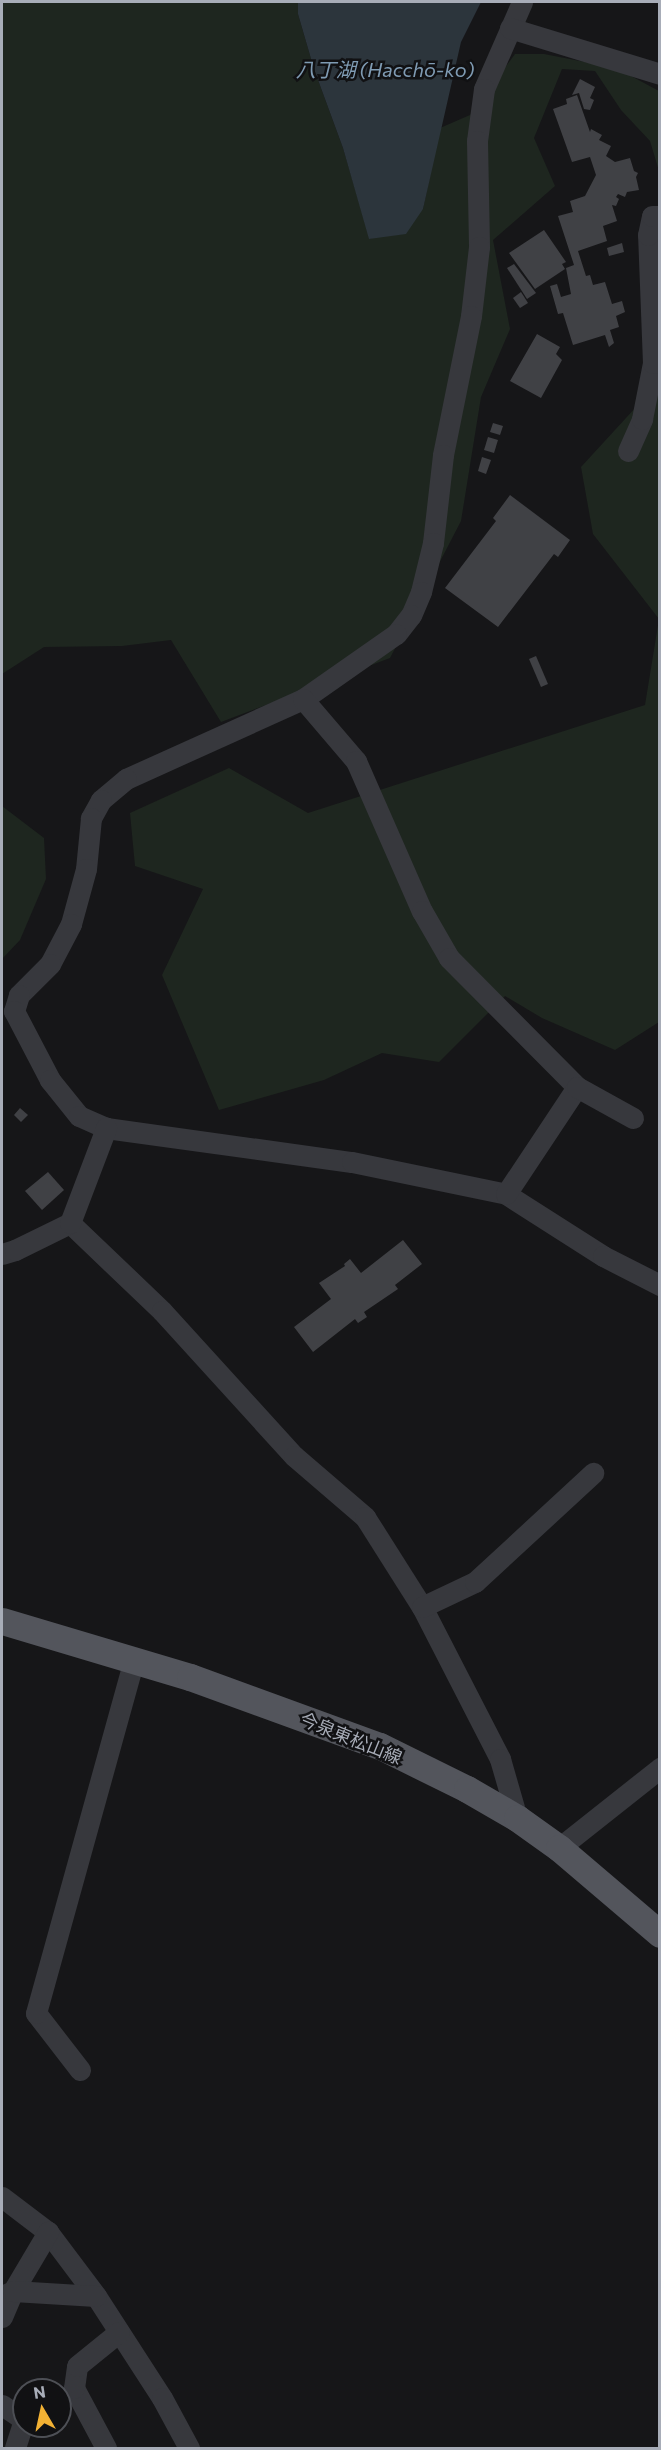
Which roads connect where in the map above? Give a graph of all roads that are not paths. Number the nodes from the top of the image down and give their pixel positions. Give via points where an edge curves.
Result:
1 (522, 2) edge
2 (510, 28) junction
3 (660, 74) edge
4 (660, 216) edge
5 (628, 451) dead end
6 (303, 699) junction
7 (577, 1087) junction
8 (633, 1118) dead end
9 (106, 1128) junction
10 (506, 1194) junction
11 (70, 1222) junction
12 (2, 1254) edge
13 (660, 1285) edge
14 (593, 1473) dead end
15 (422, 1607) junction
16 (2, 1621) edge
17 (134, 1660) junction
18 (660, 1768) edge
19 (516, 1818) junction
20 (559, 1848) junction
21 (660, 1934) edge
22 (80, 2070) dead end
23 (2, 2197) edge
24 (48, 2232) junction
25 (7, 2294) edge
26 (96, 2296) junction
27 (2, 2317) edge
28 (119, 2332) junction
29 (2, 2405) edge
30 (15, 2448) edge
31 (106, 2448) edge
32 (189, 2448) edge

1 - 2 street
2 - 3 street
2 - 6 street via 484,89 477,141 479,247 473,298 443,455 433,543 420,592 411,615 396,634
4 - 5 street via 652,216 648,235 653,363 642,419
6 - 7 street via 356,761 422,910 449,958
6 - 9 street via 126,779 101,800 91,818 86,869 71,924 50,964 19,995 14,1011 50,1080 79,1116
7 - 8 street
7 - 10 street
9 - 10 street via 351,1162
9 - 11 street
10 - 13 street via 603,1256
11 - 12 street
11 - 15 street via 162,1311 294,1456 365,1517
14 - 15 street via 475,1582
15 - 19 street via 500,1759
16 - 17 main road, 今泉東松山線
17 - 19 main road, 今泉東松山線 via 380,1746
17 - 22 street via 36,2013
18 - 20 street
19 - 20 main road, 今泉東松山線
20 - 21 main road, 今泉東松山線
23 - 24 street
24 - 25 street
24 - 26 street
25 - 26 street
25 - 27 street
26 - 28 street
28 - 31 street via 77,2366 74,2388
28 - 32 street
29 - 30 street via 24,2420

